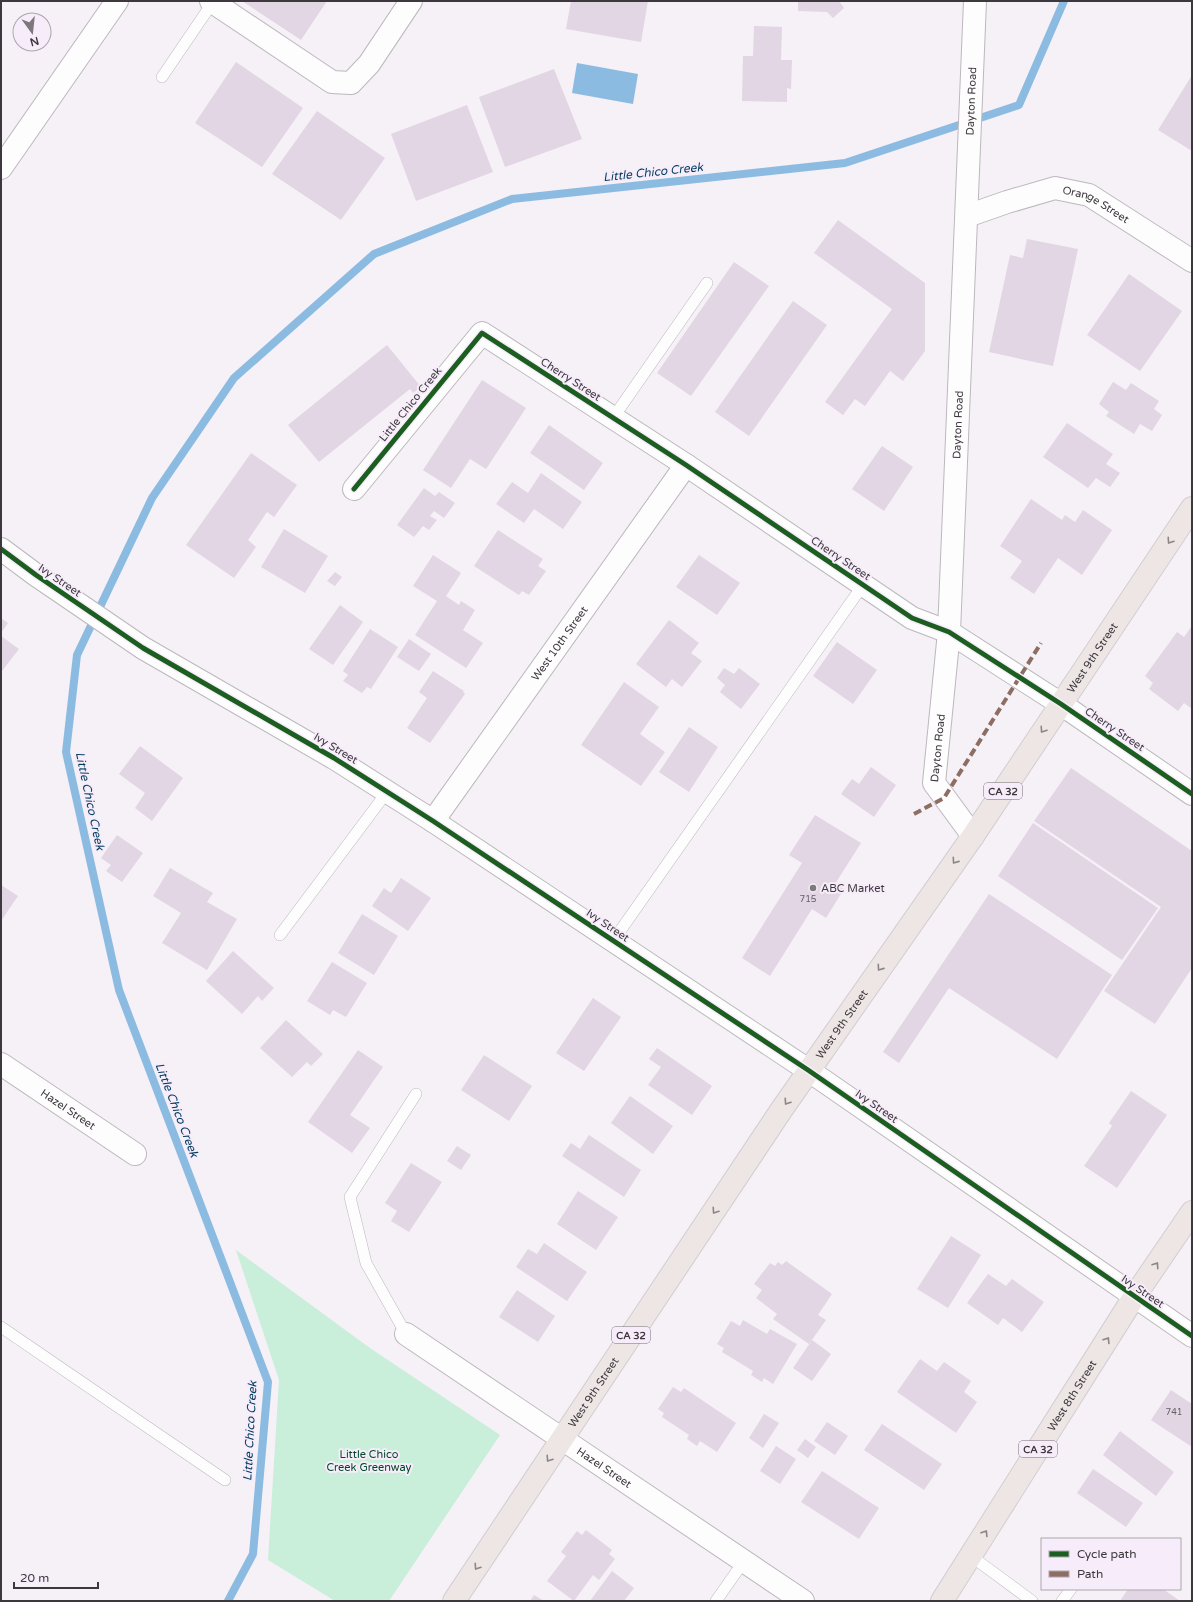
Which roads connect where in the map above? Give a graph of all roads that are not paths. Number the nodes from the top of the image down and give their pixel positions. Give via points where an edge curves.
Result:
1 (117, 1) edge
2 (411, 1) edge
3 (975, 1) edge
4 (212, 2) edge
5 (162, 77) dead end
6 (1, 168) edge
7 (967, 216) junction
8 (1192, 261) edge
9 (707, 283) dead end
10 (482, 333) joint
11 (613, 418) junction
12 (686, 465) junction
13 (354, 489) dead end
14 (1192, 508) edge
15 (1, 549) edge
16 (863, 585) junction
17 (949, 632) junction
18 (1061, 704) junction
19 (387, 792) junction
20 (1192, 794) edge
21 (433, 821) junction
22 (973, 836) junction
23 (280, 935) dead end
24 (613, 941) junction
25 (1, 1064) edge
26 (808, 1070) junction
27 (416, 1094) dead end
28 (135, 1154) dead end
29 (1192, 1212) edge
30 (1134, 1297) junction
31 (1, 1327) edge
32 (406, 1334) joint
33 (1192, 1336) edge
34 (563, 1438) junction
35 (225, 1480) dead end
36 (971, 1556) junction
37 (744, 1562) junction
38 (1070, 1590) edge
39 (454, 1601) edge
40 (716, 1601) edge
41 (803, 1601) edge
42 (942, 1601) edge
43 (1032, 1601) edge
44 (1062, 1601) edge

1 - 6 street
2 - 4 street via 369,64 351,83 332,82
3 - 7 street, Dayton Road
4 - 5 lane
7 - 8 street, Orange Street via 1055,188 1089,195
7 - 17 street, Dayton Road
9 - 11 lane
10 - 11 street, Cherry Street
10 - 13 street, Little Chico Creek
11 - 12 street, Cherry Street
12 - 16 street, Cherry Street
12 - 21 street, West 10th Street
14 -> 18 main road, West 9th Street / CA 32
15 - 19 street, Ivy Street via 143,648 334,758
16 - 17 street, Cherry Street via 912,618
16 - 24 lane
17 - 18 street, Cherry Street
17 - 22 street, Dayton Road via 934,783
18 - 20 street, Cherry Street
18 -> 22 main road, West 9th Street / CA 32
19 - 21 street, Ivy Street
19 - 23 lane
21 - 24 street, Ivy Street
22 -> 26 main road, West 9th Street / CA 32
24 - 26 street, Ivy Street
25 - 28 street, Hazel Street
26 - 30 street, Ivy Street
26 -> 34 main road, West 9th Street / CA 32
27 - 32 lane via 350,1197 366,1263
30 -> 29 main road, West 8th Street / CA 32
30 - 33 street, Ivy Street
36 -> 30 main road, West 8th Street / CA 32
31 - 35 lane
32 - 34 street, Hazel Street
34 - 37 street, Hazel Street
34 -> 39 main road, West 9th Street / CA 32
36 - 42 main road, West 8th Street / CA 32
36 - 43 lane
37 - 40 lane
37 - 41 street, Hazel Street
38 - 44 lane

